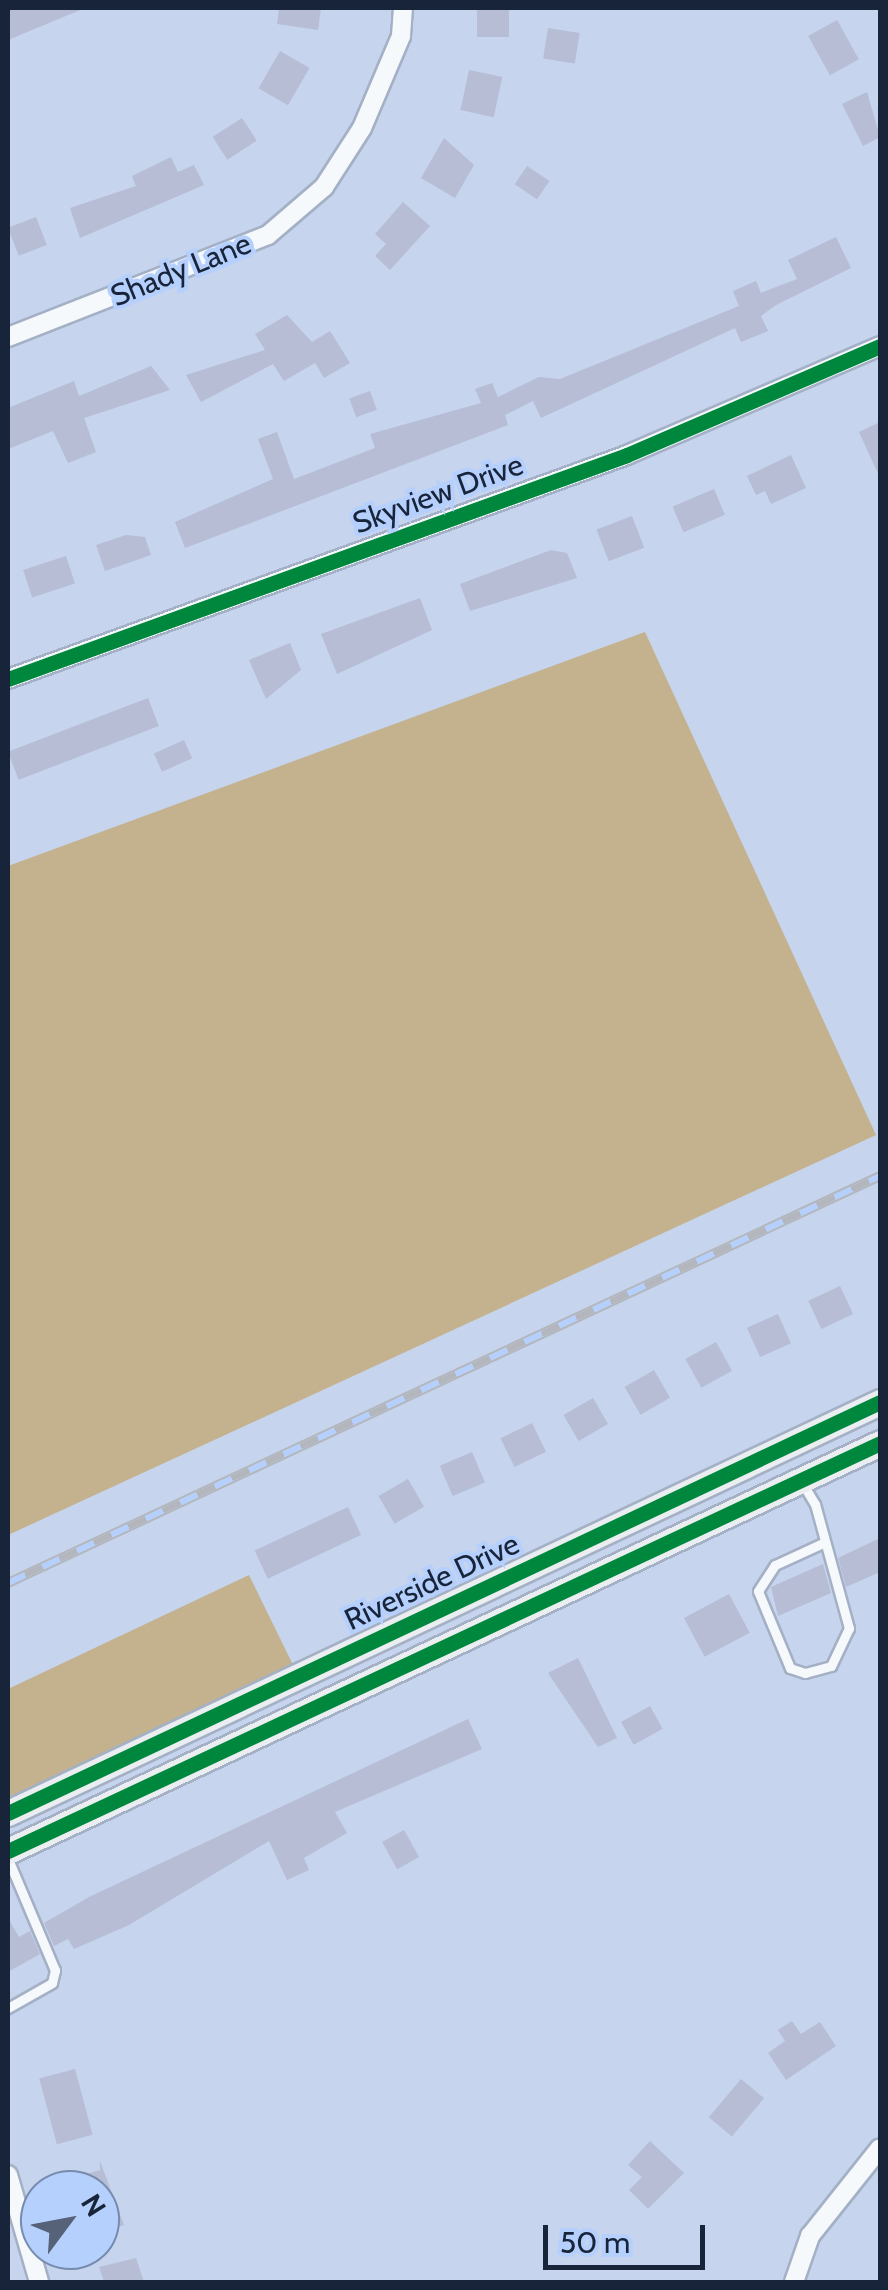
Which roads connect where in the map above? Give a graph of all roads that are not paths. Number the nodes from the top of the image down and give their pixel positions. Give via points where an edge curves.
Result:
1 (403, 8) edge
2 (8, 337) edge
3 (880, 346) edge
4 (8, 679) edge
5 (880, 1402) edge
6 (880, 1443) edge
7 (800, 1479) junction
8 (823, 1543) junction
9 (315, 1668) junction
10 (330, 1702) junction
11 (8, 1812) edge
12 (8, 1851) edge
13 (8, 1859) edge
14 (8, 2008) edge
15 (880, 2148) edge
16 (8, 2175) edge
17 (39, 2282) edge
18 (794, 2282) edge

1 - 2 street, Shady Lane via 362,128 324,187 268,235
3 - 4 street, Skyview Drive via 627,455
5 - 9 street, Riverside Drive
6 - 7 street
7 - 8 lane
7 - 10 street
8 - 8 lane via 849,1628 838,1658 806,1674 790,1668 758,1591 775,1565
9 - 10 street
9 - 11 street, Riverside Drive
10 - 12 street
13 - 14 lane via 55,1970 52,1983
15 - 18 street via 810,2236
16 - 17 street

